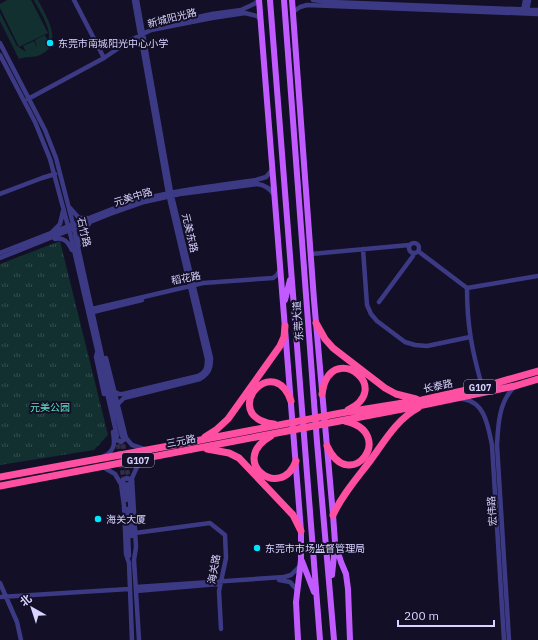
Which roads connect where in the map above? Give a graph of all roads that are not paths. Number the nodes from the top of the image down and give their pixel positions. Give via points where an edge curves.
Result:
1 (75, 0) edge
2 (134, 0) edge
3 (137, 0) edge
4 (259, 0) edge
5 (270, 0) edge
6 (284, 0) edge
7 (292, 0) edge
8 (313, 0) edge
9 (525, 0) edge
10 (529, 0) edge
11 (386, 4) edge
12 (538, 10) edge
13 (525, 11) junction
14 (293, 12) junction
15 (538, 14) edge
16 (261, 20) junction
17 (141, 34) junction
18 (0, 43) edge
19 (263, 51) junction
20 (0, 55) edge
21 (104, 58) junction
22 (275, 68) junction
23 (27, 100) junction
24 (273, 169) junction
25 (55, 174) junction
26 (0, 194) edge
27 (170, 194) junction
28 (275, 196) junction
29 (66, 206) junction
30 (93, 219) junction
31 (71, 228) junction
32 (47, 238) junction
33 (409, 245) junction
34 (363, 249) junction
35 (415, 252) junction
36 (0, 254) edge
37 (77, 254) junction
38 (311, 254) junction
39 (0, 258) edge
40 (281, 269) junction
41 (304, 271) junction
42 (291, 272) junction
43 (538, 276) edge
44 (192, 287) junction
45 (282, 287) junction
46 (467, 288) junction
47 (314, 300) junction
48 (379, 302) dead end
49 (284, 307) junction
50 (93, 310) junction
51 (316, 323) junction
52 (286, 326) junction
53 (470, 337) junction
54 (99, 350) junction
55 (538, 371) edge
56 (538, 379) edge
57 (482, 386) junction
58 (515, 386) junction
59 (115, 392) junction
60 (322, 394) junction
61 (459, 398) junction
62 (292, 401) junction
63 (423, 403) junction
64 (118, 404) junction
65 (341, 413) junction
66 (343, 421) junction
67 (276, 425) junction
68 (277, 433) junction
69 (120, 437) junction
70 (199, 444) junction
71 (327, 446) junction
72 (148, 449) junction
73 (152, 457) junction
74 (100, 458) junction
75 (296, 461) junction
76 (103, 467) junction
77 (0, 477) edge
78 (127, 483) junction
79 (0, 486) edge
80 (333, 515) junction
81 (301, 531) junction
82 (135, 533) junction
83 (335, 542) junction
84 (134, 560) junction
85 (301, 563) junction
86 (0, 583) edge
87 (220, 583) junction
88 (330, 584) junction
89 (129, 589) junction
90 (136, 589) junction
91 (297, 590) junction
92 (0, 597) edge
93 (6, 597) junction
94 (316, 597) junction
95 (221, 629) dead end
96 (21, 640) edge
97 (132, 640) edge
98 (139, 640) edge
99 (298, 640) edge
100 (320, 640) edge
101 (334, 640) edge
102 (350, 640) edge
103 (504, 640) edge
104 (509, 640) edge

1 - 21 street
2 - 17 street, 元美东路
3 - 17 street, 元美东路
4 - 16 main road
4 - 17 street, 新城阳光路 via 241,10 150,28
5 - 22 main road, 东莞大道
6 - 41 main road, 东莞大道
7 - 14 main road
8 - 11 street
9 - 13 street
10 - 13 street
11 - 13 street
11 - 14 street via 306,5
12 - 13 street
13 - 15 street
14 - 38 main road
16 - 17 street, 新城阳光路 via 257,16 245,13
16 - 19 main road
17 - 21 street, 新城阳光路 via 134,36
17 - 27 street, 元美东路
18 - 23 street, 石竹路
19 - 22 main road
19 - 24 main road
20 - 23 street, 石竹路
21 - 23 street, 新城阳光路
22 - 42 main road, 东莞大道
23 - 25 street, 石竹路
23 - 29 street, 石竹路 via 50,143 60,173
24 - 27 street, 元美中路 via 262,179
24 - 28 main road
25 - 26 street
25 - 29 street, 石竹路
27 - 28 street, 元美中路 via 257,184 271,190
27 - 30 street, 元美中路 via 125,204
27 - 44 street, 元美东路
28 - 40 main road
29 - 30 street via 79,218
29 - 31 street, 石竹路
29 - 32 street via 60,224
30 - 31 street, 元美中路
30 - 37 street via 83,229
31 - 32 street, 元美中路
31 - 37 street, 石竹路
32 - 36 street, 元美中路
32 - 37 street via 65,240
32 - 39 street, 元美中路
33 - 34 street
33 - 35 street via 409,250
33 - 35 street via 418,244 419,248
34 - 38 street
34 - 53 street via 367,305 377,321 405,342 415,345 427,346
35 - 46 street
35 - 48 street
37 - 50 street, 石竹路
37 - 54 street, 石竹路
38 - 47 main road
40 - 44 street, 稻花路 via 273,278 203,283
40 - 45 main road
41 - 47 main road
41 - 88 main road, 东莞大道
42 - 49 main road
42 - 94 main road, 东莞大道
43 - 46 street
44 - 45 street, 稻花路 via 274,280
44 - 50 street, 稻花路
44 - 59 street, 元美东路 via 207,359 206,370 198,376 163,385 123,394
44 - 64 street, 元美东路 via 211,358 209,372 200,379 124,398
45 - 49 main road
46 - 53 street
47 - 51 main road
49 - 52 main road
50 - 54 street, 石竹路
51 - 60 main road
51 - 63 highway via 325,340 333,348 385,388
52 - 62 main road
52 - 70 highway via 280,346 228,419
53 - 57 street
54 - 59 street via 105,355
54 - 69 street, 石竹路
55 - 57 highway, 长泰路 / G107
56 - 58 highway, 长泰路 / G107
57 - 63 highway, 长泰路 / G107
58 - 61 highway, 长泰路 / G107
58 - 104 street, 宏伟路 via 502,406 497,445
59 - 64 street
60 - 65 highway via 325,382 337,369 350,369 360,375 365,385 362,400
60 - 71 main road
61 - 63 highway, 长泰路 / G107
61 - 103 street, 宏伟路 via 471,401 482,411 489,428
62 - 67 highway via 286,390 274,382 263,384 253,392 249,402 252,412 262,421
62 - 75 main road
63 - 65 highway, 长泰路 / G107
63 - 66 highway, 长泰路 / G107
63 - 80 highway via 398,424 337,505
64 - 69 street
65 - 67 highway, 三元路 / G107
66 - 68 highway, 三元路 / G107
66 - 71 highway via 357,425 366,433 370,443 367,453 361,461 347,465 335,460
67 - 70 highway, 三元路 / G107
68 - 70 highway, 三元路 / G107
68 - 75 highway via 264,440 253,455 262,475 278,478 290,472
69 - 72 street via 136,447
69 - 74 street via 113,449
70 - 72 highway, 三元路 / G107
70 - 73 highway, 三元路 / G107
70 - 81 highway via 239,458 293,515
71 - 80 main road
72 - 74 highway, 三元路 / G107
73 - 76 highway, 三元路 / G107
73 - 78 street via 137,467
74 - 77 highway, 三元路 / G107
75 - 81 main road
76 - 78 street
76 - 79 highway, 三元路 / G107
78 - 82 street
78 - 84 street
78 - 89 street via 124,506
80 - 83 main road
81 - 85 main road
82 - 84 street
82 - 87 street, 海关路 via 210,523 225,534 226,558
83 - 88 main road
83 - 102 main road via 346,574
84 - 90 street
85 - 87 street via 291,575 284,577
85 - 91 main road
85 - 94 main road
86 - 93 street
87 - 90 street
87 - 91 street via 282,580 290,582
87 - 95 street, 海关路
88 - 101 main road, 东莞大道
89 - 93 street
89 - 97 street
90 - 98 street
91 - 99 main road
92 - 93 street
93 - 96 street via 17,622
94 - 100 main road, 东莞大道

